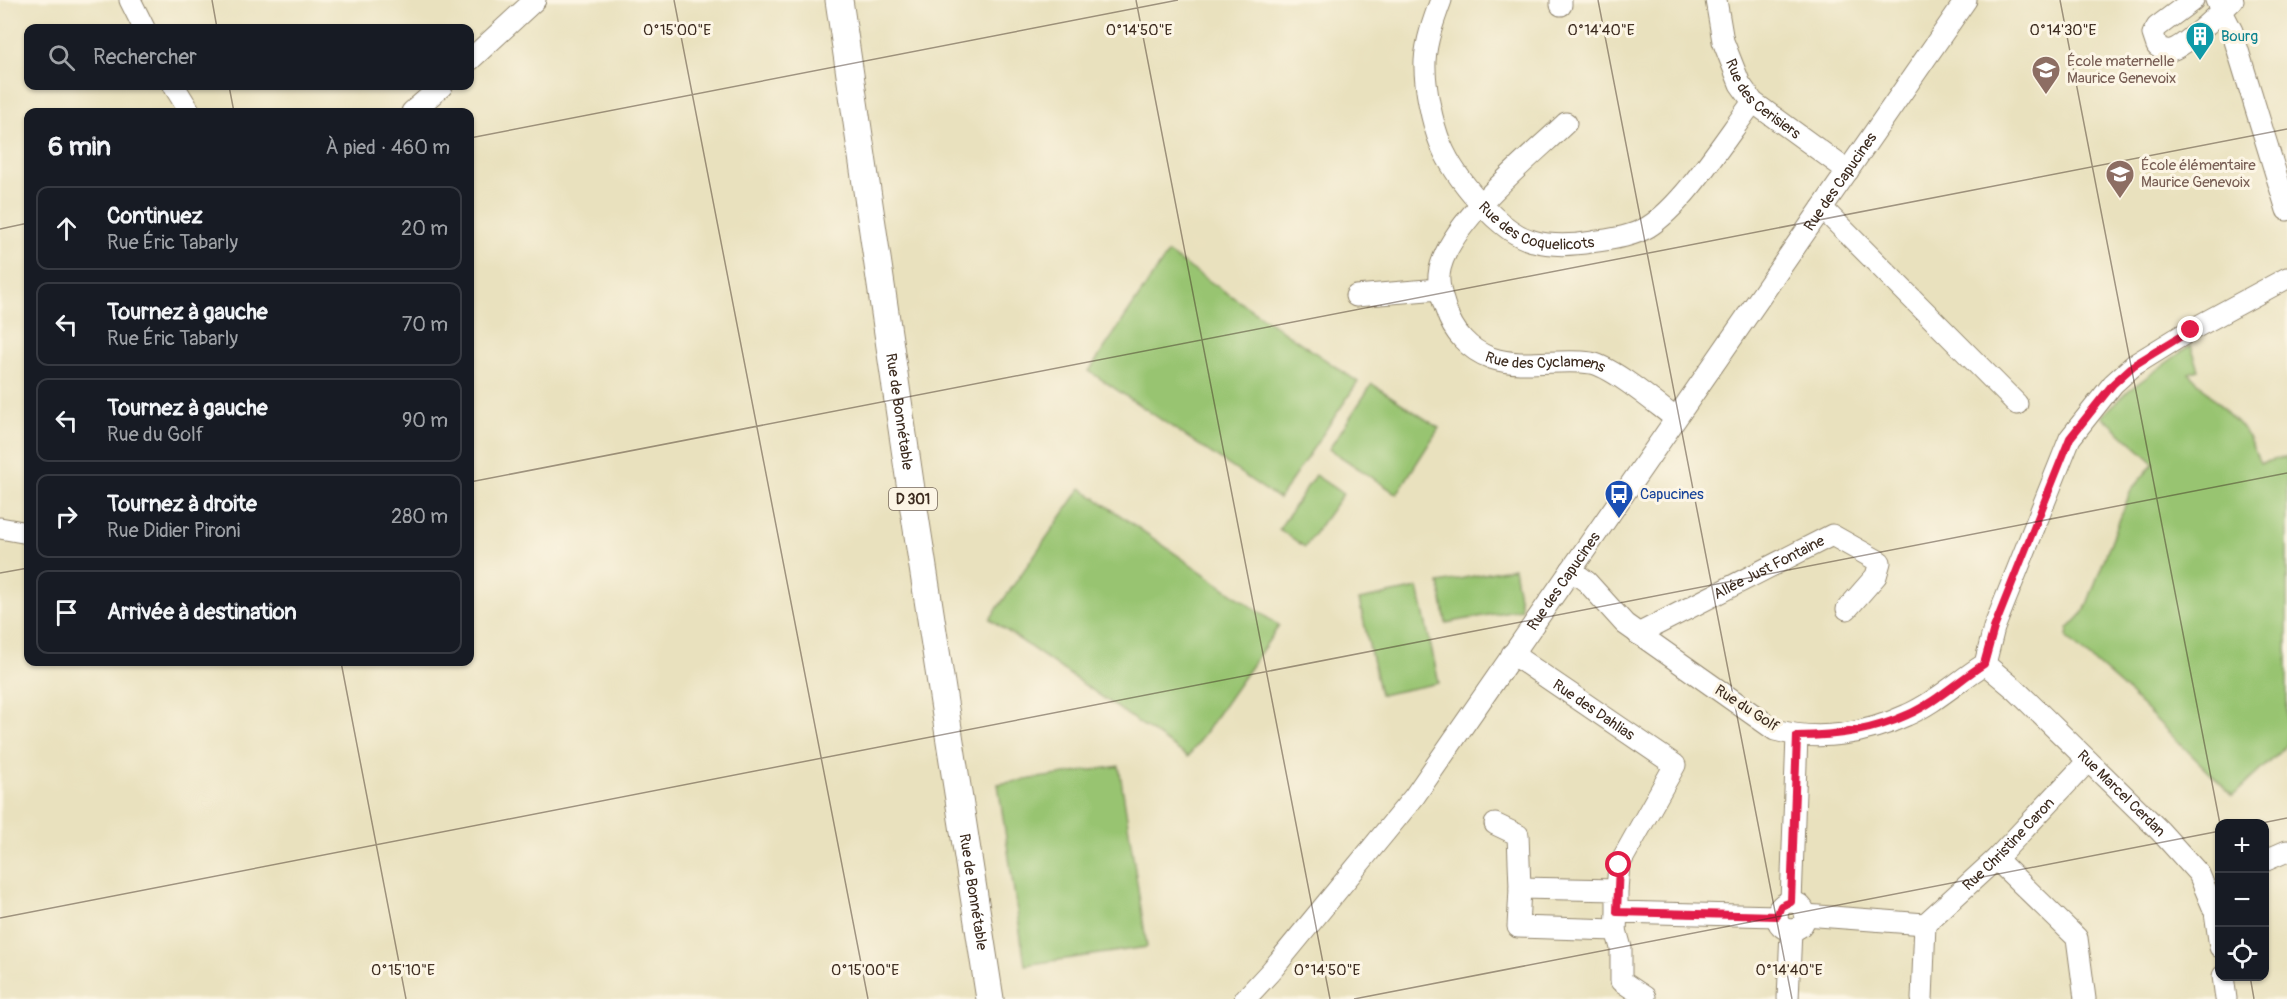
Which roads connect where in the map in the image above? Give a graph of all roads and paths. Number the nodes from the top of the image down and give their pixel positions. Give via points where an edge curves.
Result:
1 (130, 0) edge
2 (535, 0) edge
3 (839, 0) edge
4 (1441, 0) edge
5 (1716, 0) edge
6 (1966, 0) edge
7 (2193, 0) edge
8 (2223, 3) edge
9 (142, 24) edge
10 (474, 56) edge
11 (176, 90) edge
12 (437, 90) edge
13 (1753, 102) junction
14 (188, 108) edge
15 (417, 108) edge
16 (1566, 123) dead end
17 (1848, 171) junction
18 (1481, 205) junction
19 (1822, 208) junction
20 (2287, 210) edge
21 (2287, 278) edge
22 (1439, 289) junction
23 (1356, 296) dead end
24 (2018, 404) dead end
25 (1675, 418) junction
26 (0, 528) edge
27 (24, 532) edge
28 (1571, 570) junction
29 (1847, 609) dead end
30 (1638, 634) junction
31 (1512, 654) junction
32 (1984, 664) junction
33 (1797, 736) junction
34 (2088, 762) junction
35 (1495, 824) dead end
36 (2287, 850) edge
37 (2269, 859) edge
38 (1996, 860) junction
39 (2213, 886) edge
40 (1520, 888) junction
41 (1617, 890) junction
42 (1791, 916) junction
43 (1616, 921) junction
44 (1925, 924) junction
45 (2217, 927) edge
46 (2224, 981) edge
47 (1645, 997) dead end
48 (990, 999) edge
49 (1245, 999) edge
50 (1788, 999) edge
51 (1922, 999) edge
52 (2085, 999) edge
53 (2226, 999) edge

1 - 9 street
2 - 10 street
3 - 48 main road, Rue de Bonnétable / D 301
4 - 18 street, Rue des Coquelicots via 1425,61 1428,96 1441,146
5 - 13 street, Rue des Cerisiers via 1722,41 1740,84
6 - 17 street, Rue des Capucines
7 - 8 street via 2157,27 2153,34 2157,46 2172,50 2182,44
8 - 20 street
11 - 14 street
12 - 15 street
13 - 17 street, Rue des Cerisiers
13 - 18 street, Rue des Coquelicots via 1667,212 1629,236 1586,243 1532,241 1508,230
16 - 18 street, Rue des Cyclamens
17 - 19 street, Rue des Capucines
18 - 22 street, Rue des Cyclamens via 1449,244 1439,273
19 - 24 street
19 - 25 street, Rue des Capucines
21 - 32 street via 2134,365 2113,384 2070,438 1994,628
22 - 23 street
22 - 25 street, Rue des Cyclamens via 1449,320 1465,344 1491,358 1525,363 1594,364
25 - 28 street, Rue des Capucines
26 - 27 street
28 - 30 street, Rue du Golf
28 - 31 street, Rue des Capucines
29 - 30 street, Allée Just Fontaine via 1876,576 1880,562 1832,535
30 - 33 street, Rue du Golf via 1775,730
31 - 41 street, Rue des Dahlias via 1675,765 1619,865
31 - 49 street, Rue des Capucines via 1413,797
32 - 33 street via 1908,715 1852,732
32 - 34 street, Rue Marcel Cerdan via 2016,690
33 - 42 street, Rue du Golf
34 - 38 street, Rue Christine Caron
34 - 39 street, Rue Marcel Cerdan
35 - 40 street via 1518,835
36 - 37 street
38 - 44 street, Rue Christine Caron
38 - 52 street via 2077,938
39 - 45 street, Rue Marcel Cerdan
40 - 41 street
40 - 43 street via 1518,927
41 - 43 street
42 - 43 street
42 - 44 street
42 - 50 street, Rue du Golf
43 - 47 street via 1622,948 1621,981
44 - 51 street
46 - 53 street

